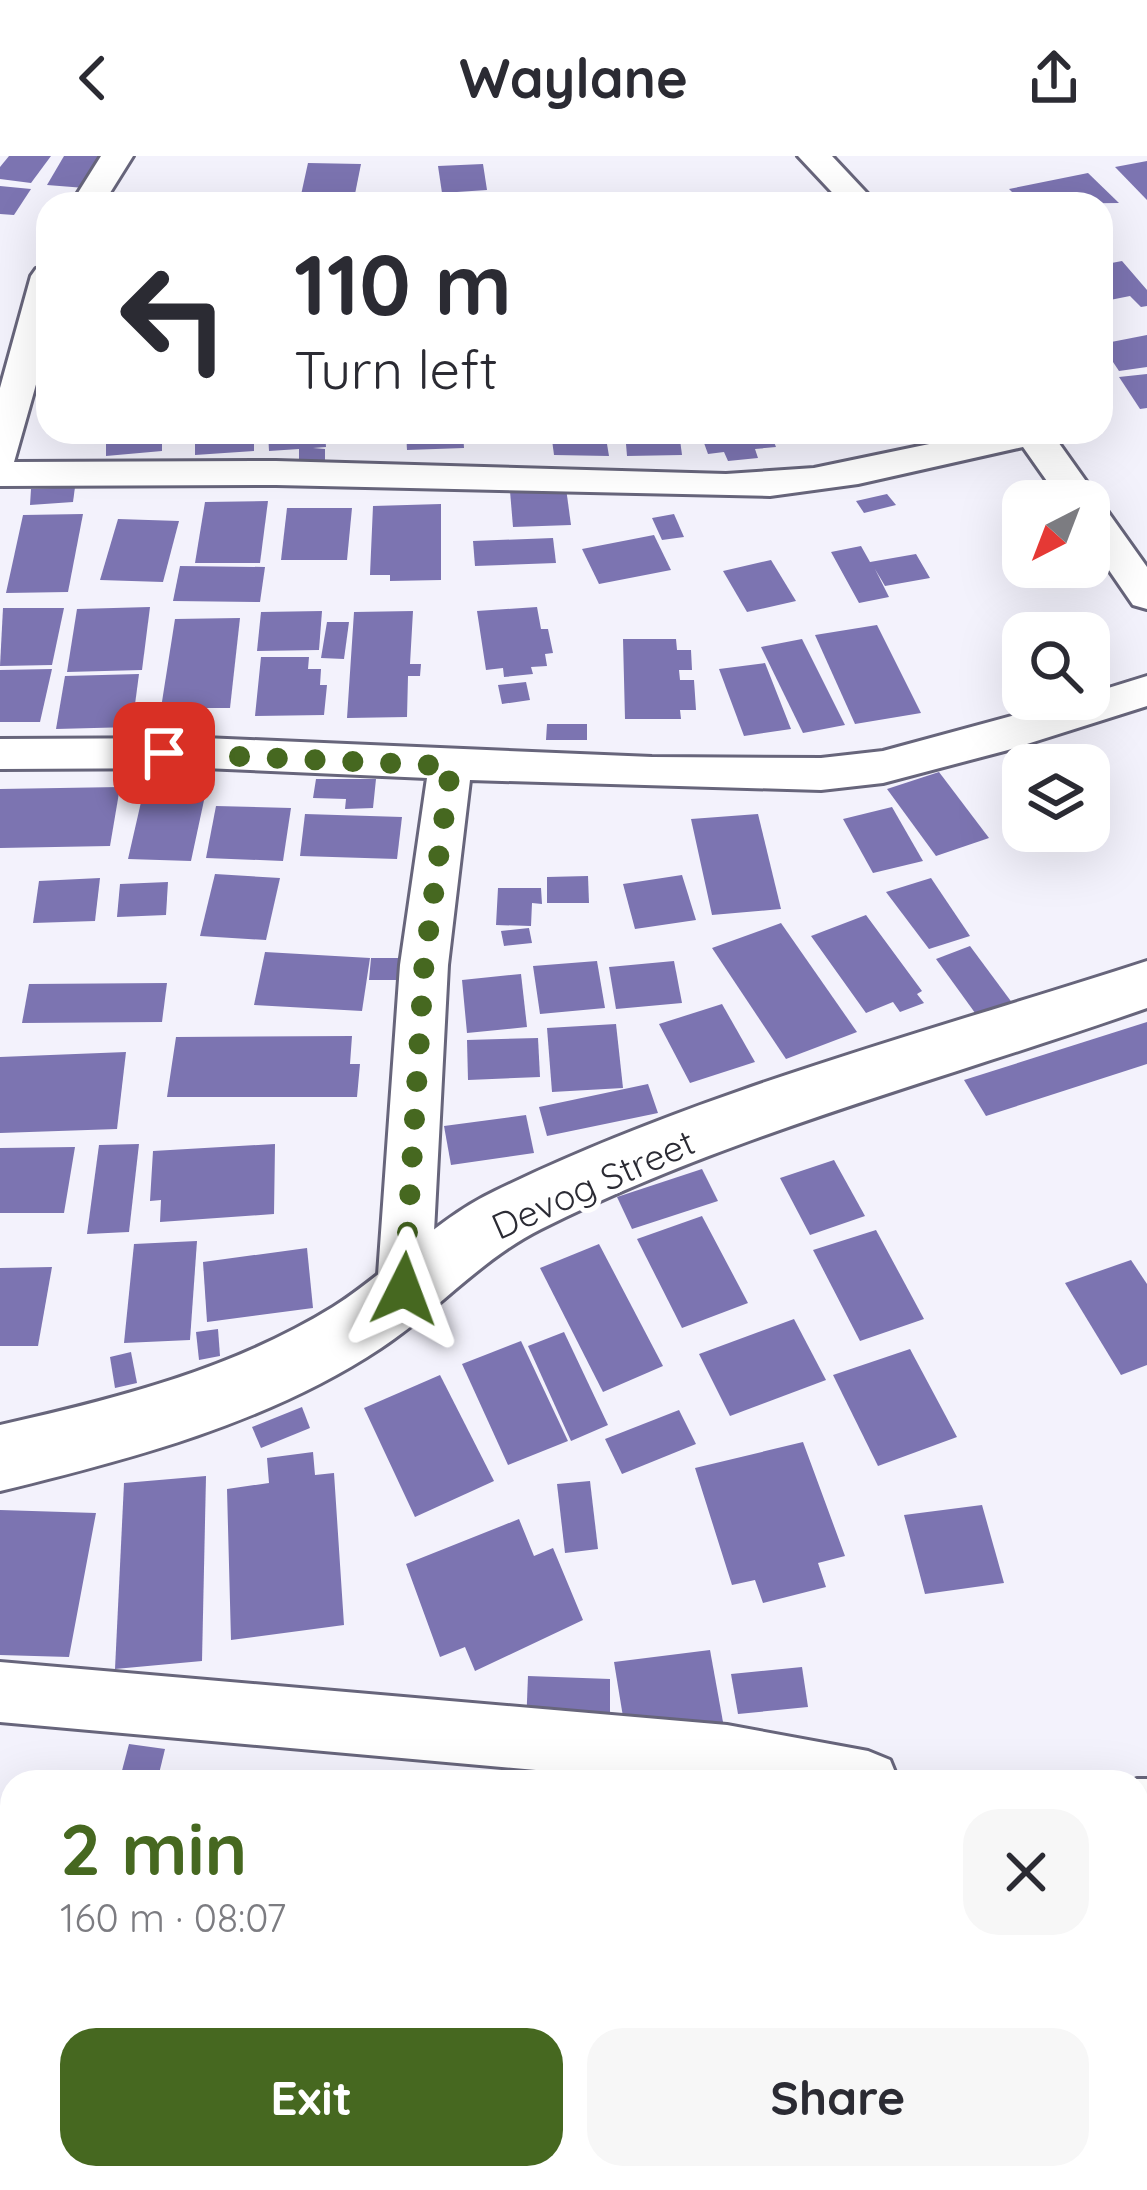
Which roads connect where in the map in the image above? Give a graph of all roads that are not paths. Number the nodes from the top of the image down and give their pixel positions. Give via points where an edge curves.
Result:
1 (117, 156) edge
2 (814, 156) edge
3 (94, 192) edge
4 (849, 192) edge
5 (36, 321) edge
6 (981, 444) edge
7 (1040, 444) edge
8 (0, 455) edge
9 (0, 474) edge
10 (1065, 480) edge
11 (1110, 543) edge
12 (1147, 596) edge
13 (1147, 691) edge
14 (0, 754) edge
15 (451, 766) junction
16 (1147, 984) edge
17 (404, 1289) junction
18 (0, 1458) edge
19 (0, 1692) edge
20 (803, 1770) edge

1 - 3 street
2 - 4 street
5 - 8 street
6 - 9 street via 735,489 276,473
7 - 10 street
11 - 12 street
13 - 15 street via 1008,735 842,771
14 - 15 street via 205,753
15 - 17 street via 424,965
16 - 17 street, Devog Street via 647,1154 515,1211
17 - 18 street, Devog Street via 280,1372
19 - 20 street via 728,1756

